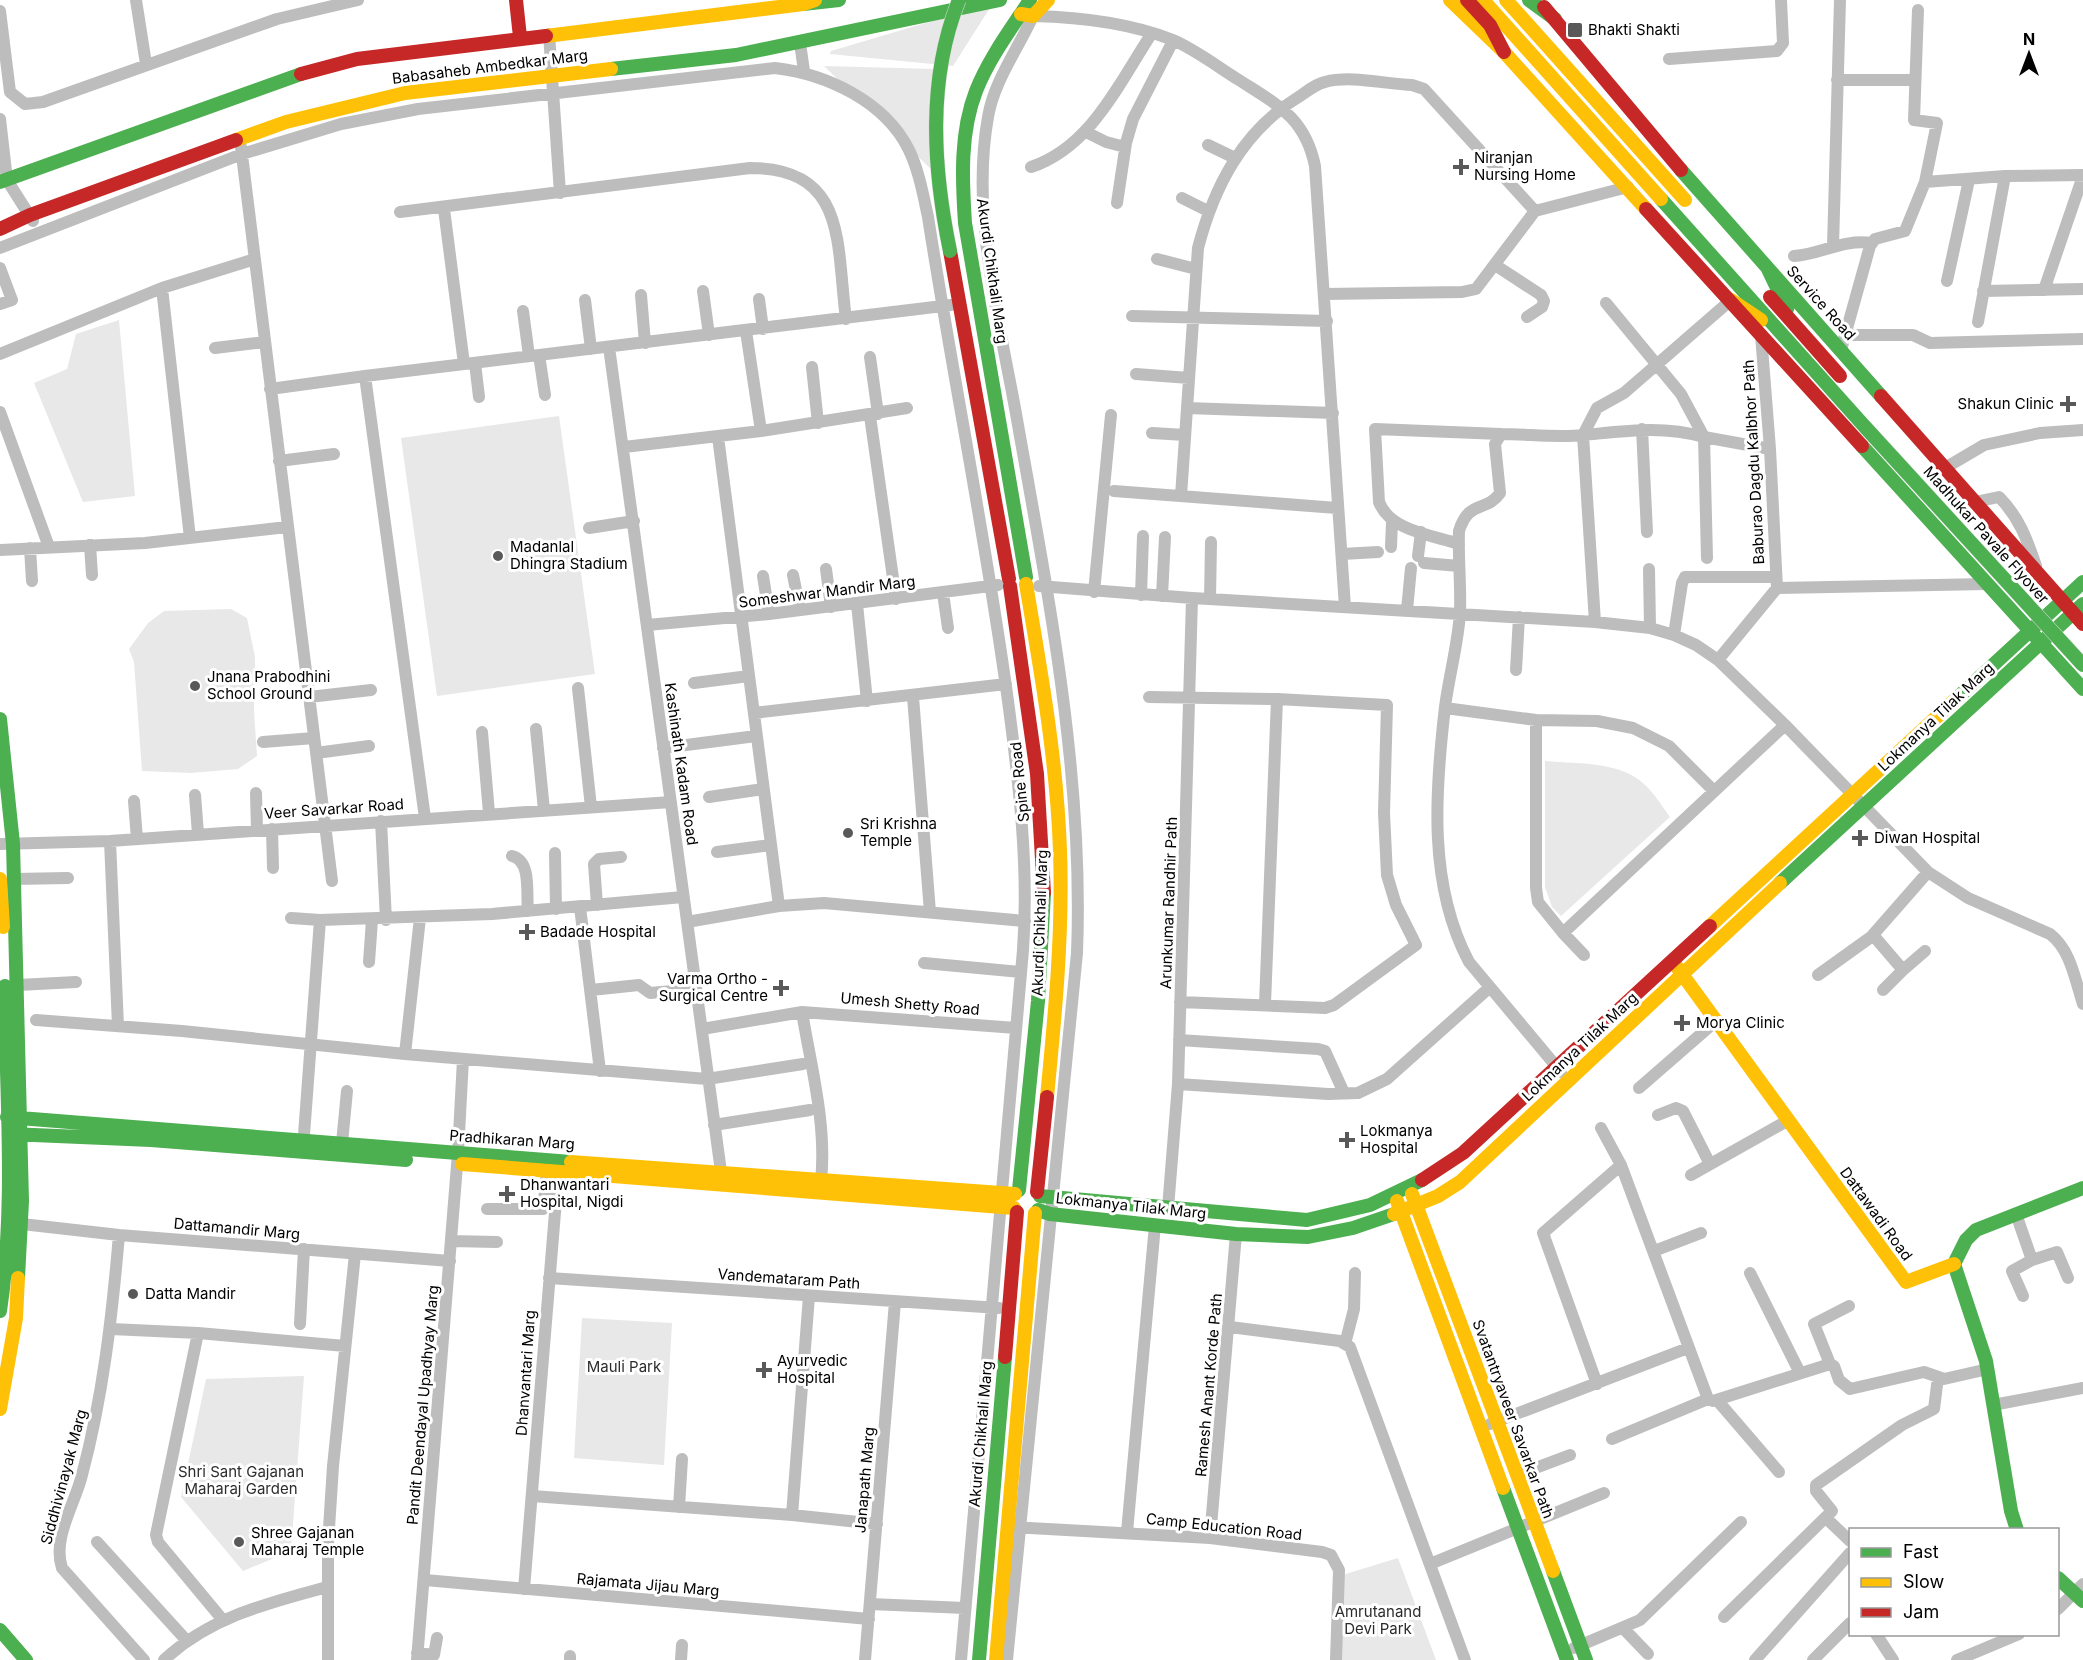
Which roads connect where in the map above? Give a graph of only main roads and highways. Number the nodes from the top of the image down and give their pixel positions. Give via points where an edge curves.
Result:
1 (516, 0) edge
2 (839, 0) edge
3 (975, 0) edge
4 (1000, 0) edge
5 (1030, 0) edge
6 (1048, 0) edge
7 (1449, 0) edge
8 (1467, 0) edge
9 (1483, 0) edge
10 (1506, 0) edge
11 (1529, 0) edge
12 (1539, 0) edge
13 (809, 2) edge
14 (960, 4) edge
15 (1027, 15) junction
16 (1555, 19) junction
17 (520, 37) junction
18 (1504, 52) junction
19 (4, 181) edge
20 (1697, 214) dead end
21 (0, 229) edge
22 (1767, 267) junction
23 (1759, 284) dead end
24 (1731, 300) junction
25 (1793, 322) junction
26 (1782, 334) junction
27 (1846, 383) dead end
28 (1996, 549) dead end
29 (1026, 581) junction
30 (2083, 582) edge
31 (1009, 583) junction
32 (2062, 600) junction
33 (2078, 609) edge
34 (2083, 624) edge
35 (2029, 630) junction
36 (2041, 642) junction
37 (2083, 645) edge
38 (2083, 665) edge
39 (2083, 689) edge
40 (0, 719) edge
41 (1935, 719) junction
42 (1946, 730) junction
43 (7, 844) edge
44 (7, 879) edge
45 (1672, 960) junction
46 (1682, 974) junction
47 (8, 1016) edge
48 (6, 1117) junction
49 (22, 1118) junction
50 (6, 1134) junction
51 (22, 1134) junction
52 (303, 1146) junction
53 (458, 1158) junction
54 (722, 1180) junction
55 (2083, 1188) edge
56 (1410, 1189) junction
57 (1395, 1196) junction
58 (1011, 1201) junction
59 (1042, 1204) junction
60 (1416, 1205) junction
61 (1401, 1212) junction
62 (1954, 1264) junction
63 (0, 1311) edge
64 (0, 1409) edge
65 (2016, 1528) edge
66 (2059, 1579) edge
67 (2080, 1593) edge
68 (0, 1630) edge
69 (1565, 1656) edge
70 (26, 1660) edge
71 (979, 1660) edge
72 (996, 1660) edge
73 (1586, 1660) edge

1 - 17 main road
2 - 13 main road, Babasaheb Ambedkar Marg
3 - 14 main road
4 - 14 main road, Babasaheb Ambedkar Marg
5 - 15 main road
6 - 15 main road, Akurdi Chikhali Marg
7 - 18 main road
8 - 18 main road via 1490,25
9 - 26 main road
10 - 20 main road
11 - 16 main road
12 - 16 main road, Service Road
13 - 17 main road, Babasaheb Ambedkar Marg
14 - 21 main road, Babasaheb Ambedkar Marg via 736,55 395,95 240,138
14 - 31 main road, bridge via 945,47 937,119 940,201 962,304
15 - 29 main road, Akurdi Chikhali Marg via 982,77 970,109 964,204
16 - 22 main road, Service Road
17 - 19 main road, Babasaheb Ambedkar Marg via 399,51 324,66
18 - 24 main road
22 - 25 main road
22 - 32 main road, Service Road
23 - 25 main road
24 - 26 main road
24 - 35 main road
25 - 27 main road
26 - 38 main road, Madhukar Pavale Flyover, bridge
28 - 37 main road, Madhukar Pavale Flyover
29 - 31 main road via 1017,573
29 - 59 main road, Akurdi Chikhali Marg via 1055,786 1061,887
30 - 32 main road, Lokmanya Tilak Marg
31 - 58 main road, Spine Road via 1038,788 1044,887 1041,951
32 - 33 main road, Service Road
32 - 35 main road, Lokmanya Tilak Marg
33 - 34 main road, Service Road
33 - 36 main road, Lokmanya Tilak Marg
35 - 36 main road
35 - 41 main road, Lokmanya Tilak Marg
36 - 39 main road
36 - 42 main road, Lokmanya Tilak Marg
40 - 43 main road
41 - 42 main road
41 - 45 main road, Lokmanya Tilak Marg
42 - 46 main road, Lokmanya Tilak Marg
43 - 44 main road
44 - 47 main road
44 - 47 main road via 18,985
45 - 46 main road, Dattawadi Road
45 - 56 main road, Lokmanya Tilak Marg via 1463,1153
46 - 60 main road, Lokmanya Tilak Marg via 1460,1182
46 - 62 main road, Dattawadi Road via 1906,1281
47 - 48 main road
47 - 49 main road
48 - 49 main road, Pradhikaran Marg
48 - 50 main road
49 - 51 main road
49 - 52 main road, Pradhikaran Marg
50 - 51 main road, Pradhikaran Marg
50 - 63 main road via 6,1270
51 - 52 main road, Pradhikaran Marg
51 - 64 main road via 16,1318
52 - 53 main road, Pradhikaran Marg
52 - 53 main road, Pradhikaran Marg via 342,1143
53 - 54 main road, Pradhikaran Marg
54 - 58 main road, Pradhikaran Marg
54 - 58 main road, Pradhikaran Marg via 821,1181
55 - 62 main road via 1976,1230
56 - 57 main road, Lokmanya Tilak Marg
56 - 60 main road, Svatantryaveer Savarkar Path
57 - 59 main road, Lokmanya Tilak Marg via 1349,1212 1307,1220 1168,1208
57 - 61 main road
58 - 59 main road via 1026,1216
58 - 59 main road via 1028,1188
58 - 71 main road, Akurdi Chikhali Marg via 1008,1309
59 - 61 main road, Lokmanya Tilak Marg via 1155,1225 1308,1237
59 - 72 main road, Akurdi Chikhali Marg via 1026,1310 1013,1527
60 - 61 main road, Lokmanya Tilak Marg
60 - 73 main road, Svatantryaveer Savarkar Path
61 - 69 main road
62 - 65 main road via 1988,1369
66 - 67 main road
68 - 70 main road

